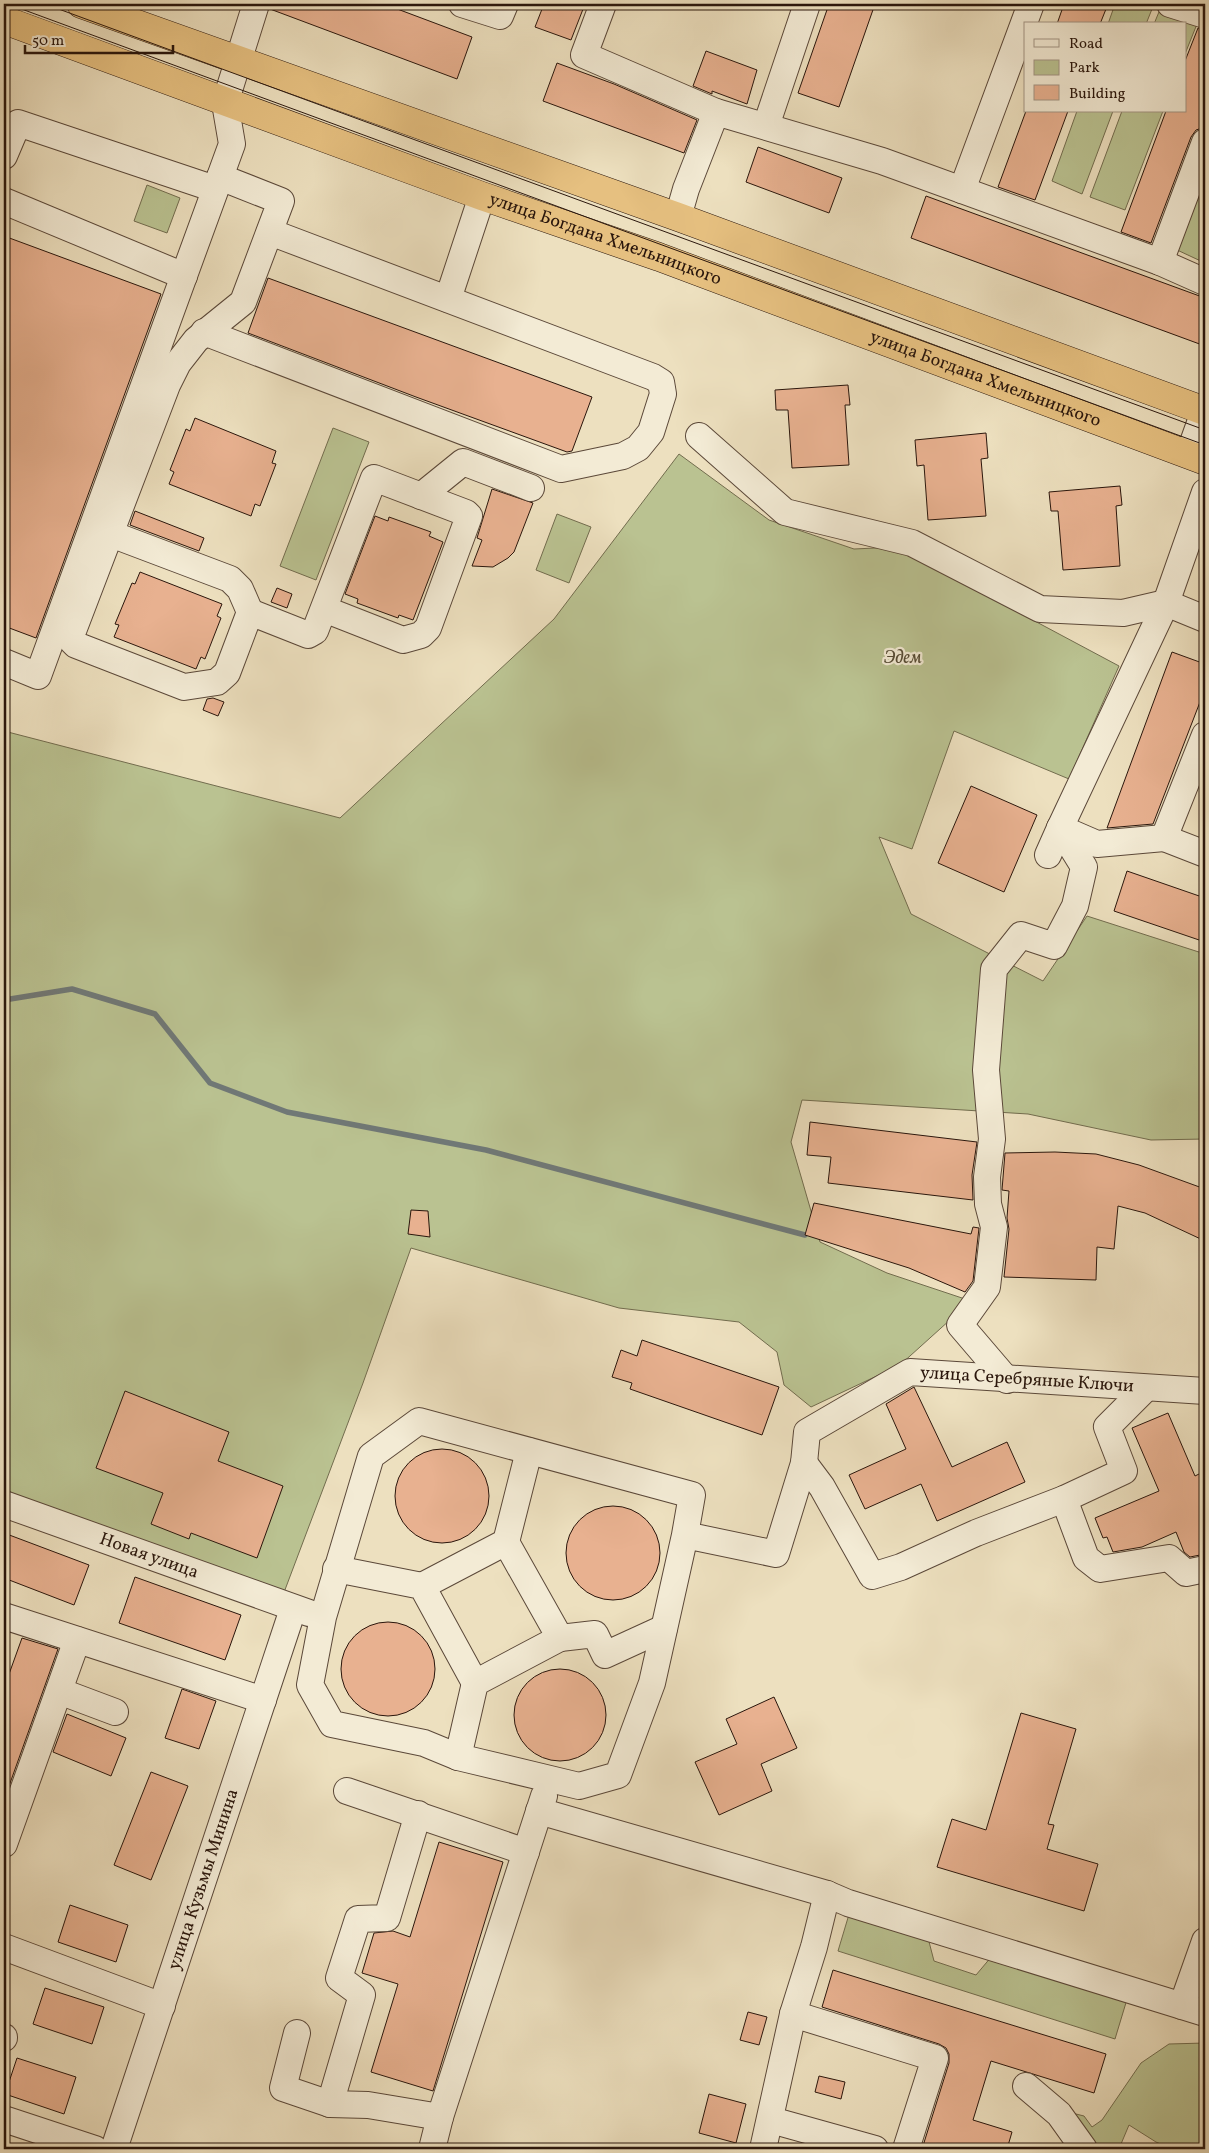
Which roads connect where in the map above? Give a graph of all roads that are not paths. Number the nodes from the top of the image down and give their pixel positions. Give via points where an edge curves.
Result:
1 (80, 4) edge
2 (256, 4) edge
3 (462, 4) edge
4 (505, 4) edge
5 (603, 4) edge
6 (807, 4) edge
7 (1031, 4) edge
8 (1170, 4) edge
9 (1205, 16) edge
10 (4, 20) edge
11 (1024, 22) edge
12 (1024, 23) edge
13 (238, 60) junction
14 (225, 103) junction
15 (716, 112) junction
16 (766, 126) junction
17 (1205, 142) edge
18 (4, 156) edge
19 (218, 183) junction
20 (962, 190) junction
21 (482, 196) junction
22 (4, 201) edge
23 (678, 217) junction
24 (270, 232) junction
25 (1160, 262) junction
26 (184, 276) junction
27 (1205, 282) edge
28 (448, 299) junction
29 (204, 332) junction
30 (1205, 411) edge
31 (699, 436) dead end
32 (1197, 457) edge
33 (521, 488) dead end
34 (1205, 492) edge
35 (421, 496) junction
36 (112, 524) junction
37 (1166, 602) junction
38 (324, 609) junction
39 (250, 612) junction
40 (1205, 619) edge
41 (4, 662) edge
42 (1205, 735) edge
43 (1060, 828) junction
44 (1164, 838) junction
45 (1205, 854) edge
46 (1048, 855) dead end
47 (1007, 1380) junction
48 (1146, 1388) junction
49 (1205, 1392) edge
50 (529, 1451) junction
51 (804, 1463) junction
52 (1064, 1500) junction
53 (4, 1504) edge
54 (686, 1535) junction
55 (506, 1542) junction
56 (1205, 1568) edge
57 (336, 1569) junction
58 (422, 1586) junction
59 (294, 1609) junction
60 (323, 1617) junction
61 (6, 1623) edge
62 (664, 1628) junction
63 (560, 1638) junction
64 (77, 1640) junction
65 (475, 1683) junction
66 (59, 1691) junction
67 (263, 1700) junction
68 (115, 1712) dead end
69 (458, 1757) junction
70 (549, 1779) junction
71 (347, 1791) dead end
72 (539, 1811) junction
73 (418, 1814) junction
74 (4, 1844) edge
75 (526, 1852) junction
76 (827, 1894) junction
77 (1205, 1941) edge
78 (4, 1947) edge
79 (162, 2006) junction
80 (1194, 2010) edge
81 (793, 2014) junction
82 (297, 2033) dead end
83 (1026, 2086) dead end
84 (330, 2104) junction
85 (440, 2117) junction
86 (4, 2120) edge
87 (771, 2120) junction
88 (95, 2149) edge
89 (114, 2149) edge
90 (432, 2149) edge
91 (763, 2149) edge
92 (875, 2149) edge
93 (906, 2149) edge
94 (1084, 2149) edge

1 - 13 highway
2 - 13 street
3 - 4 street via 500,16
5 - 15 street via 584,55
6 - 16 street
7 - 11 street
8 - 9 street
10 - 14 highway, улица Богдана Хмельницкого
12 - 20 street
13 - 14 street
13 - 23 highway
14 - 19 street via 232,144
14 - 21 highway, улица Богдана Хмельницкого
15 - 16 street
15 - 23 street
16 - 20 street via 882,161
17 - 25 street
18 - 19 street via 18,123
19 - 24 street via 281,201
19 - 26 street
20 - 25 street
21 - 28 street
21 - 32 highway, улица Богдана Хмельницкого via 659,257
22 - 26 street
23 - 30 highway
24 - 28 street
24 - 29 street via 243,302
25 - 27 street
26 - 36 street
28 - 29 street via 661,382 663,394 651,432 638,448 623,456 561,469
29 - 36 street via 178,363 167,385
30 - 32 street
31 - 37 street via 785,512 912,543 1040,609 1123,613
33 - 35 street via 463,462
34 - 37 street
35 - 38 street via 374,478
35 - 38 street via 466,513 469,520 425,632 411,640 403,640
36 - 39 street via 230,579 240,589
36 - 39 street via 71,636 76,645 184,687 217,682 227,673
36 - 41 street via 38,676
37 - 40 street
37 - 43 street
38 - 39 street via 315,631 308,635
42 - 44 street
43 - 44 street via 1097,844
43 - 46 street
43 - 47 street via 1084,867 1075,906 1054,946 1021,935 994,969 986,1070 992,1139 986,1177 994,1228 987,1287 960,1325
44 - 45 street
47 - 48 street, улица Серебряные Ключи
47 - 51 street, улица Серебряные Ключи via 910,1372 807,1432
48 - 49 street, улица Серебряные Ключи
48 - 52 street via 1107,1427 1124,1471
50 - 54 street via 692,1495
50 - 55 street
50 - 57 street via 419,1421 371,1456
51 - 52 street via 822,1487 872,1576
51 - 54 street via 776,1554
52 - 56 street via 1086,1558 1100,1569 1169,1558 1186,1573
53 - 59 street, Новая улица
54 - 62 street
55 - 58 street
55 - 63 street
57 - 58 street
57 - 60 street
58 - 65 street
59 - 60 street, Новая улица
59 - 67 street, улица Кузьмы Минина
60 - 69 street via 310,1685 332,1724 424,1743
61 - 64 street
62 - 63 street via 605,1655 595,1634
62 - 70 street via 652,1683 618,1775 579,1786
63 - 65 street
64 - 66 street
64 - 67 street
65 - 69 street
66 - 68 street
66 - 74 street
67 - 79 street, улица Кузьмы Минина
69 - 70 street
70 - 72 street
71 - 73 street
72 - 75 street
72 - 76 street
73 - 75 street
73 - 84 street via 387,1918 358,1919 339,1978 362,1995
75 - 85 street
76 - 80 street
76 - 81 street
77 - 80 street
78 - 79 street
79 - 89 street, улица Кузьмы Минина
81 - 87 street
81 - 93 street via 935,2058
82 - 84 street via 283,2088
83 - 94 street via 1058,2114
84 - 85 street via 368,2104
85 - 90 street
86 - 88 street
87 - 91 street
87 - 92 street

